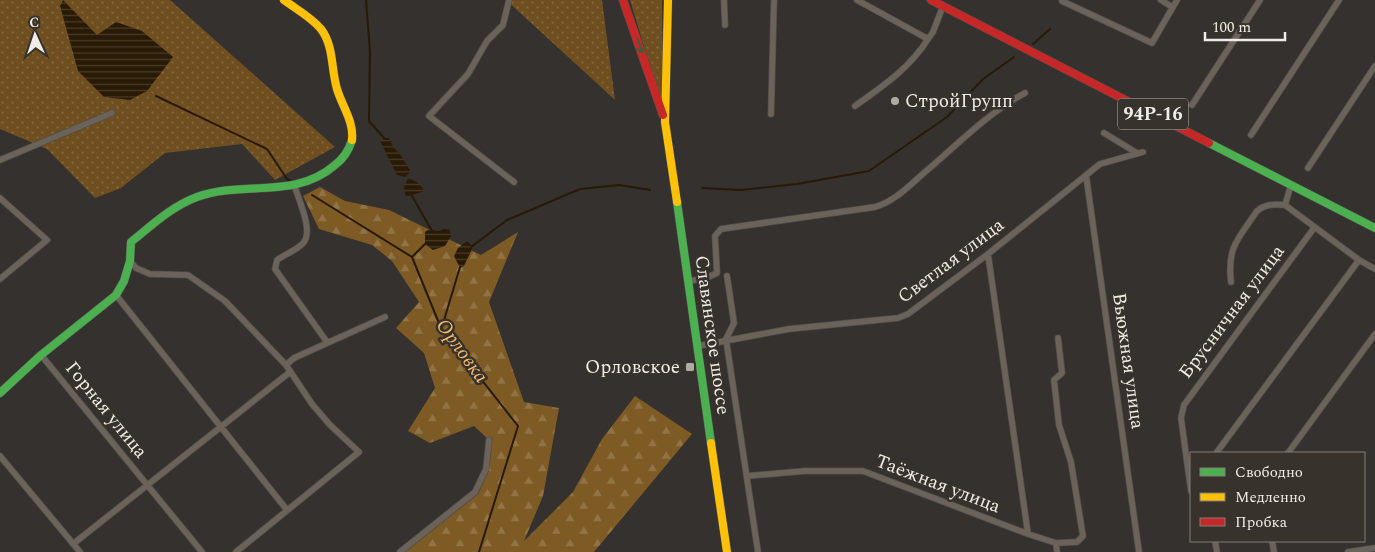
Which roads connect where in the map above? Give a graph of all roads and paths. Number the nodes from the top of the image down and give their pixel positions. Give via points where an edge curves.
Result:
1 (284, 0) edge
2 (508, 0) edge
3 (624, 0) edge
4 (668, 0) edge
5 (724, 0) edge
6 (774, 0) edge
7 (857, 0) edge
8 (931, 0) edge
9 (1161, 0) edge
10 (1177, 0) edge
11 (1260, 0) edge
12 (1339, 0) edge
13 (1062, 1) dead end
14 (943, 6) junction
15 (1172, 7) junction
16 (725, 25) dead end
17 (928, 39) junction
18 (1375, 66) edge
19 (1025, 93) dead end
20 (1192, 105) dead end
21 (855, 106) dead end
22 (112, 113) dead end
23 (771, 114) dead end
24 (665, 122) junction
25 (1104, 133) dead end
26 (1251, 135) dead end
27 (0, 160) edge
28 (1308, 168) dead end
29 (1086, 175) junction
30 (514, 182) dead end
31 (1291, 185) junction
32 (295, 188) junction
33 (0, 198) edge
34 (1285, 205) junction
35 (1314, 228) junction
36 (1375, 228) edge
37 (988, 254) junction
38 (1359, 260) junction
39 (130, 261) junction
40 (1375, 269) edge
41 (726, 276) dead end
42 (0, 279) edge
43 (688, 281) junction
44 (1231, 282) dead end
45 (116, 295) junction
46 (385, 317) dead end
47 (1375, 334) edge
48 (1058, 338) dead end
49 (726, 339) junction
50 (327, 342) junction
51 (698, 346) junction
52 (41, 355) junction
53 (286, 365) junction
54 (290, 372) junction
55 (0, 393) edge
56 (221, 427) junction
57 (489, 440) dead end
58 (1217, 452) dead end
59 (1289, 452) edge
60 (0, 456) edge
61 (747, 476) junction
62 (1190, 484) edge
63 (148, 485) junction
64 (288, 510) junction
65 (1028, 534) junction
66 (1056, 543) junction
67 (74, 544) junction
68 (1375, 548) edge
69 (80, 552) edge
70 (202, 552) edge
71 (236, 552) edge
72 (400, 552) edge
73 (727, 552) edge
74 (758, 552) edge
75 (1057, 552) edge
76 (1139, 552) edge
77 (1348, 552) edge

1 - 32 main road via 314,22 323,33 337,89 352,128 348,151 318,180
2 - 30 street via 503,25 486,41 468,74 429,116
3 -> 24 main road, Славянское шоссе
4 - 24 main road, Славянское шоссе
5 - 16 street
6 - 23 street
7 - 17 street
8 - 14 main road, 94Р-16
9 - 15 street
10 - 15 street
11 - 20 street
12 - 26 street
13 - 15 street via 1152,43
14 - 17 street
14 - 31 main road, 94Р-16
17 - 21 street via 900,74
18 - 28 street
19 - 43 street via 982,124 892,200 875,206 721,229 715,236 717,273
22 - 27 street
24 - 43 main road, Славянское шоссе
25 - 29 street, Светлая улица via 1140,152 1100,164
29 - 37 street, Светлая улица
29 - 76 street, Вьюжная улица
31 - 34 street
31 - 36 main road, 94Р-16
32 - 39 main road via 206,194 178,207 131,242
32 - 50 street via 306,236 302,244 277,260 275,269
33 - 42 street via 47,240
34 - 35 street
34 - 44 street via 1262,206 1256,211 1232,249 1229,262
35 - 38 street
35 - 62 street, Брусничная улица via 1188,396 1181,418
37 - 49 street, Светлая улица via 918,309 898,318
37 - 65 street
38 - 40 street
38 - 58 street
39 - 45 main road
39 - 53 street via 136,268 150,274 188,275 225,301
41 - 49 street via 734,323
43 - 51 main road, Славянское шоссе
45 - 52 main road
45 - 56 street
46 - 50 street
47 - 59 street
48 - 66 street, Таёжная улица via 1062,373 1054,380 1059,425 1071,462 1083,536 1077,542
49 - 51 street, Светлая улица
49 - 61 street
50 - 53 street
51 - 73 main road, Славянское шоссе
52 - 55 main road
52 - 63 street, Горная улица
53 - 54 street
54 - 56 street, Горная улица
54 - 64 street via 330,425 359,452
56 - 63 street, Горная улица
56 - 64 street
57 - 72 street via 486,469 475,492
60 - 67 street
61 - 65 street, Таёжная улица via 863,471
61 - 74 street
63 - 67 street, Горная улица
63 - 70 street, Горная улица
64 - 71 street
65 - 66 street, Таёжная улица
66 - 75 street
67 - 69 street
68 - 77 street

